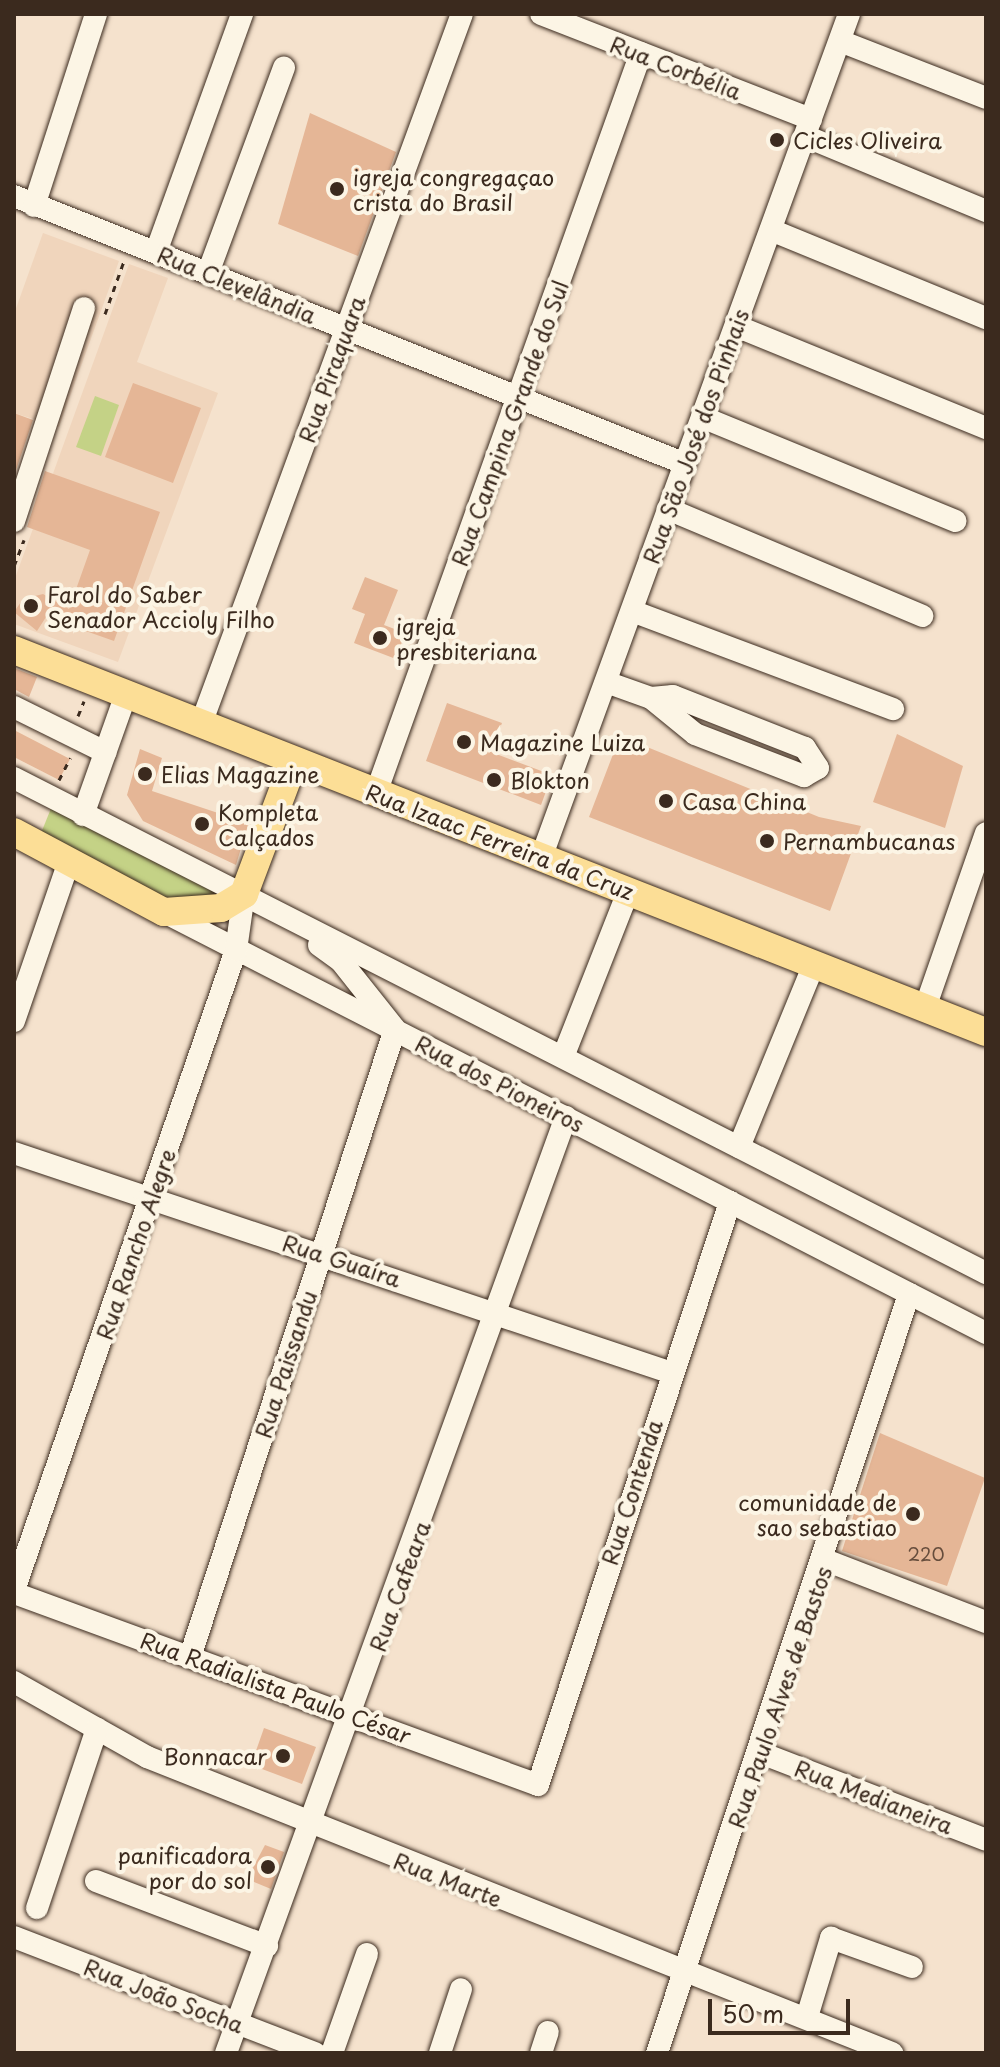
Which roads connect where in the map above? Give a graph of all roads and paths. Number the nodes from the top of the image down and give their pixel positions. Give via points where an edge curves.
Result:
1 (96, 14) edge
2 (242, 14) edge
3 (462, 14) edge
4 (541, 14) edge
5 (849, 14) edge
6 (840, 41) junction
7 (641, 53) junction
8 (284, 68) dead end
9 (986, 98) edge
10 (808, 128) junction
11 (24, 201) edge
12 (986, 211) edge
13 (771, 230) junction
14 (156, 252) junction
15 (208, 273) junction
16 (84, 308) dead end
17 (986, 318) edge
18 (736, 326) junction
19 (346, 328) junction
20 (519, 398) junction
21 (702, 417) junction
22 (986, 428) edge
23 (683, 463) junction
24 (668, 509) junction
25 (14, 521) edge
26 (956, 521) dead end
27 (632, 611) junction
28 (922, 616) dead end
29 (14, 650) edge
30 (606, 682) junction
31 (126, 694) junction
32 (651, 698) junction
33 (14, 707) edge
34 (893, 709) dead end
35 (201, 724) junction
36 (105, 752) junction
37 (294, 761) junction
38 (14, 778) edge
39 (376, 793) junction
40 (83, 815) junction
41 (14, 832) edge
42 (986, 833) edge
43 (541, 858) junction
44 (69, 861) junction
45 (628, 892) junction
46 (244, 894) junction
47 (164, 912) junction
48 (236, 950) junction
49 (814, 964) junction
50 (925, 1008) junction
51 (14, 1021) edge
52 (395, 1029) junction
53 (986, 1032) edge
54 (563, 1057) junction
55 (566, 1117) junction
56 (739, 1147) junction
57 (14, 1153) edge
58 (150, 1200) junction
59 (730, 1202) junction
60 (322, 1252) junction
61 (986, 1273) edge
62 (909, 1294) junction
63 (497, 1311) junction
64 (986, 1333) edge
65 (669, 1372) junction
66 (825, 1560) junction
67 (14, 1592) edge
68 (986, 1622) edge
69 (191, 1654) junction
70 (14, 1682) edge
71 (352, 1715) junction
72 (97, 1729) junction
73 (761, 1753) junction
74 (538, 1785) joint
75 (313, 1827) junction
76 (986, 1840) edge
77 (96, 1881) dead end
78 (37, 1908) dead end
79 (14, 1937) edge
80 (267, 1946) junction
81 (367, 1954) dead end
82 (912, 1967) dead end
83 (686, 1972) junction
84 (461, 1989) dead end
85 (807, 2017) junction
86 (237, 2023) junction
87 (226, 2053) edge
88 (315, 2053) edge
89 (332, 2053) edge
90 (440, 2053) edge
91 (657, 2053) edge
92 (892, 2053) edge

1 - 11 street
2 - 14 street
3 - 19 street, Rua Piraquara
4 - 7 street, Rua Corbélia
5 - 6 street, Rua São José dos Pinhais
6 - 9 street
6 - 10 street, Rua São José dos Pinhais
7 - 10 street, Rua Corbélia
7 - 20 street, Rua Campina Grande do Sul
8 - 15 street
10 - 12 street, Rua Corbélia
10 - 13 street, Rua São José dos Pinhais
11 - 14 street, Rua Clevelândia
13 - 17 street
13 - 18 street, Rua São José dos Pinhais
14 - 15 street, Rua Clevelândia
15 - 19 street, Rua Clevelândia
16 - 25 street
18 - 21 street, Rua São José dos Pinhais
18 - 22 street
19 - 20 street, Rua Clevelândia
19 - 35 street, Rua Piraquara
20 - 23 street, Rua Clevelândia
20 - 39 street, Rua Campina Grande do Sul
21 - 23 street, Rua São José dos Pinhais
21 - 26 street
23 - 24 street, Rua São José dos Pinhais
24 - 27 street, Rua São José dos Pinhais
24 - 28 street
27 - 30 street, Rua São José dos Pinhais
27 - 34 street
29 - 31 main road, Rua Izaac Ferreira da Cruz
30 - 32 street
30 - 43 street, Rua São José dos Pinhais
31 - 35 main road, Rua Izaac Ferreira da Cruz
31 - 36 street
32 - 32 street via 695,734 804,776 818,768 805,748 673,696
33 - 36 street
35 - 37 main road, Rua Izaac Ferreira da Cruz
36 - 40 street
37 - 39 main road, Rua Izaac Ferreira da Cruz
37 - 46 main road, Rua Rancho Alegre
38 - 40 street
39 - 43 main road, Rua Izaac Ferreira da Cruz
40 - 46 street
41 - 44 main road, Rua dos Pioneiros
42 - 50 street
43 - 45 main road, Rua Izaac Ferreira da Cruz
44 - 47 main road, Rua dos Pioneiros
44 - 51 street
45 - 49 main road, Rua Izaac Ferreira da Cruz
45 - 54 street
46 - 47 main road via 221,908
46 - 48 street, Rua Rancho Alegre
46 - 52 street via 340,960
46 - 54 street
47 - 48 street, Rua dos Pioneiros
48 - 52 street, Rua dos Pioneiros
48 - 58 street, Rua Rancho Alegre
49 - 50 main road, Rua Izaac Ferreira da Cruz
49 - 56 street
50 - 53 main road, Rua Izaac Ferreira da Cruz
52 - 55 street, Rua dos Pioneiros
52 - 60 street, Rua Paissandu
54 - 56 street
55 - 59 street, Rua dos Pioneiros
55 - 63 street, Rua Cafeara
56 - 61 street
57 - 58 street, Rua Guaíra
58 - 60 street, Rua Guaíra
58 - 67 street, Rua Rancho Alegre
59 - 62 street, Rua dos Pioneiros
59 - 65 street, Rua Contenda
60 - 63 street, Rua Guaíra
60 - 69 street, Rua Paissandu
62 - 64 street, Rua dos Pioneiros
62 - 66 street, Rua Paulo Alves de Bastos
63 - 65 street, Rua Guaíra
63 - 71 street, Rua Cafeara
65 - 74 street, Rua Contenda
66 - 68 street
66 - 73 street, Rua Paulo Alves de Bastos
67 - 69 street, Rua Radialista Paulo César
69 - 71 street, Rua Radialista Paulo César
70 - 72 street, Rua Marte
71 - 74 street, Rua Radialista Paulo César
71 - 75 street, Rua Cafeara
72 - 75 street, Rua Marte via 147,1757
72 - 78 street
73 - 76 street, Rua Medianeira
73 - 83 street, Rua Paulo Alves de Bastos
75 - 80 street, Rua Cafeara
75 - 83 street, Rua Marte
77 - 80 street
79 - 86 street, Rua João Socha
80 - 86 street, Rua Cafeara
81 - 89 street
82 - 85 street via 831,1938
83 - 85 street, Rua Marte
83 - 91 street, Rua Paulo Alves de Bastos
84 - 90 street
85 - 92 street, Rua Marte
86 - 87 street, Rua Cafeara
86 - 88 street, Rua João Socha

